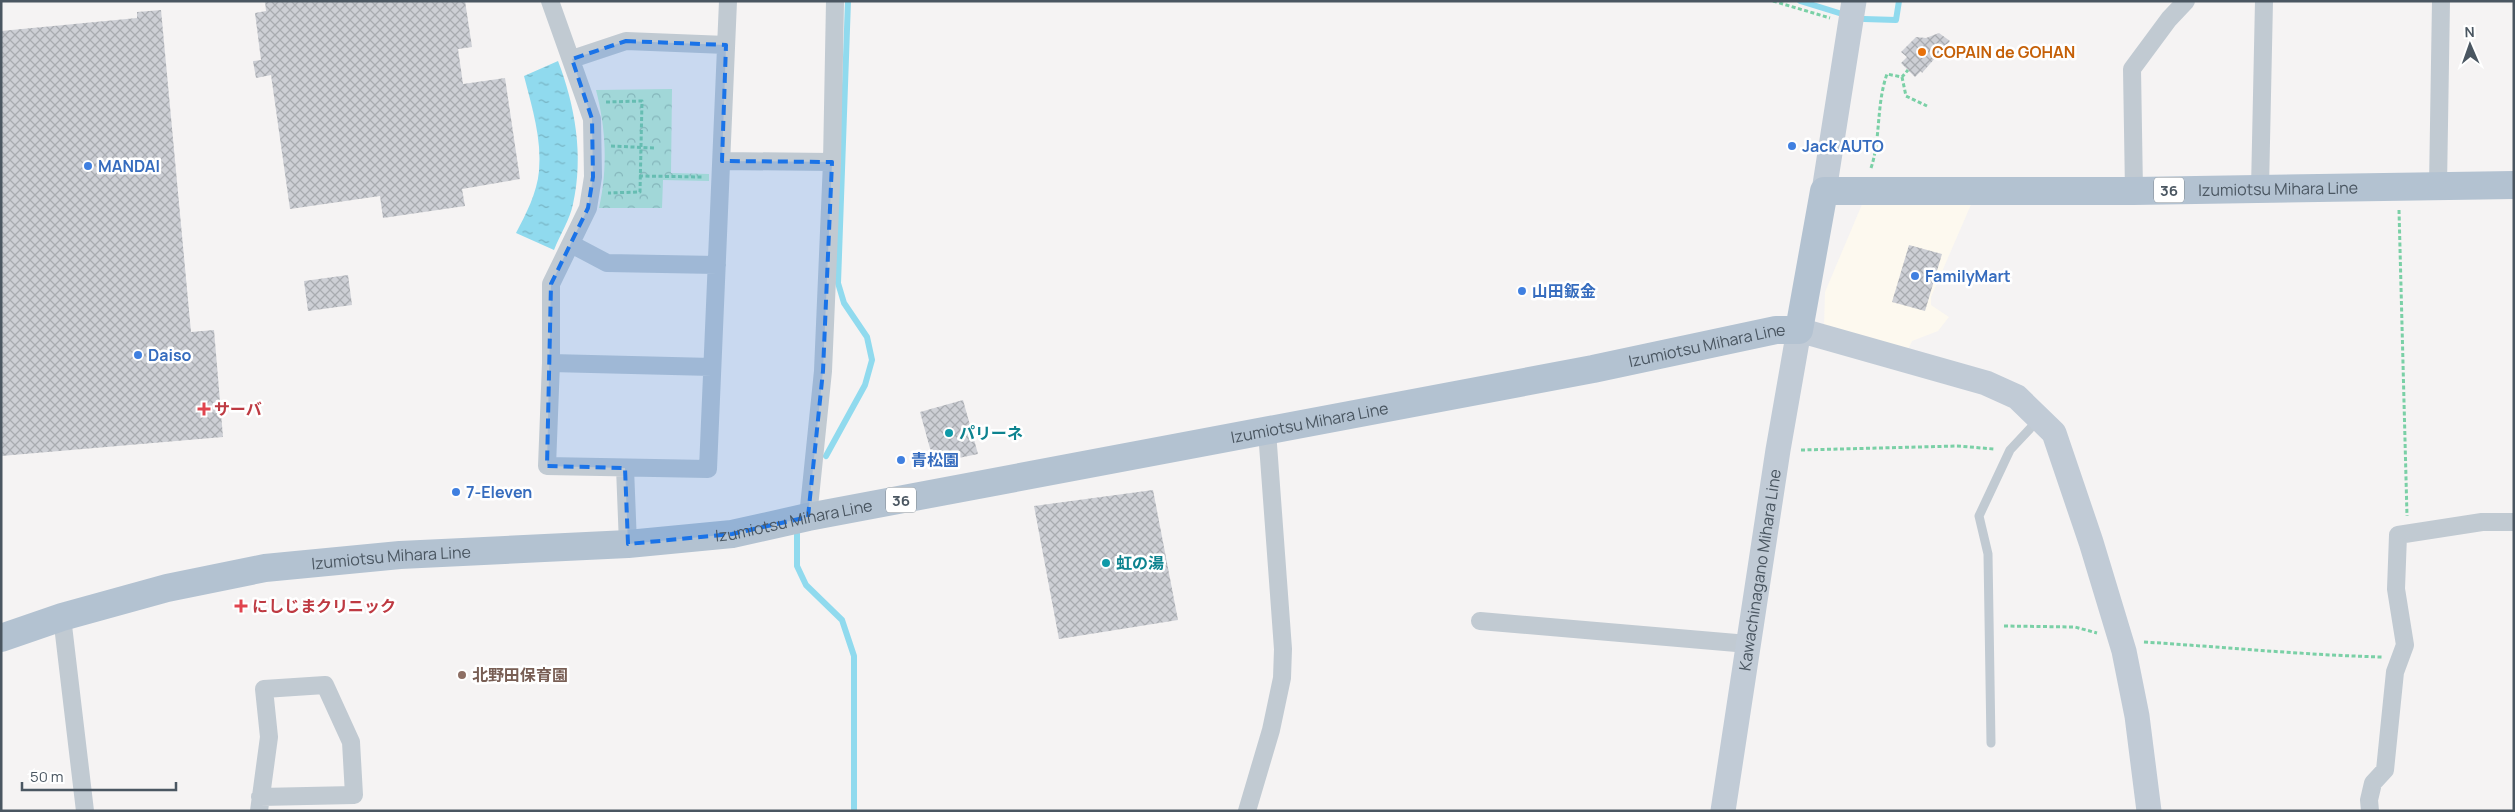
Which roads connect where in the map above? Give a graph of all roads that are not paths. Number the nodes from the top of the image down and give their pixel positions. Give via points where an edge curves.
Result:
1 (550, 1) edge
2 (728, 1) edge
3 (835, 1) edge
4 (2186, 1) edge
5 (2264, 1) edge
6 (2441, 1) edge
7 (1852, 12) edge
8 (726, 45) junction
9 (572, 59) junction
10 (832, 162) junction
11 (721, 169) junction
12 (2514, 185) edge
13 (2438, 186) junction
14 (2260, 189) junction
15 (1824, 190) junction
16 (2134, 191) junction
17 (571, 244) junction
18 (717, 265) junction
19 (1799, 330) junction
20 (551, 363) junction
21 (712, 367) junction
22 (2040, 418) junction
23 (1267, 431) junction
24 (625, 468) junction
25 (808, 517) junction
26 (2514, 522) edge
27 (628, 544) junction
28 (62, 617) junction
29 (1480, 621) dead end
30 (7, 633) edge
31 (1748, 644) junction
32 (1991, 743) dead end
33 (259, 804) edge
34 (85, 811) edge
35 (1247, 811) edge
36 (1723, 811) edge
37 (2149, 811) edge
38 (2370, 811) edge

1 - 9 street
2 - 8 street
3 - 10 street
4 - 16 street via 2132,69
5 - 14 street
6 - 13 street
7 - 15 street
8 - 9 street via 626,41
8 - 11 street
9 - 17 street via 588,102 593,146 588,208
10 - 11 street
10 - 25 street via 822,371
11 - 18 street
12 - 13 main road, Izumiotsu Mihara Line / 36
13 - 14 main road, Izumiotsu Mihara Line / 36
14 - 16 main road, Izumiotsu Mihara Line / 36
15 - 16 main road, Izumiotsu Mihara Line / 36
15 - 19 main road, Izumiotsu Mihara Line
17 - 18 street via 607,263
17 - 20 street via 551,284
18 - 21 street
19 - 22 street via 1986,383 2017,397
19 - 23 main road, Izumiotsu Mihara Line / 36 via 1776,330 1593,369
19 - 31 street, Kawachinagano Mihara Line
20 - 21 street
20 - 24 street via 546,466
21 - 24 street via 708,469
22 - 32 lane via 2010,450 1979,516 1988,554
22 - 37 street via 2054,433 2066,464 2121,641 2137,716
23 - 25 main road, Izumiotsu Mihara Line / 36
23 - 35 street via 1283,649 1282,678 1271,730
24 - 27 street
25 - 27 main road, Izumiotsu Mihara Line / 36 via 732,534
26 - 38 street via 2482,522 2398,535 2396,589 2405,645 2396,672 2385,770 2373,783
27 - 28 main road, Izumiotsu Mihara Line / 36 via 400,555 265,568 168,588
28 - 30 main road, Izumiotsu Mihara Line / 36
28 - 34 street
29 - 31 street
31 - 36 street, Kawachinagano Mihara Line
33 - 33 street via 269,737 264,689 325,685 351,742 354,795

